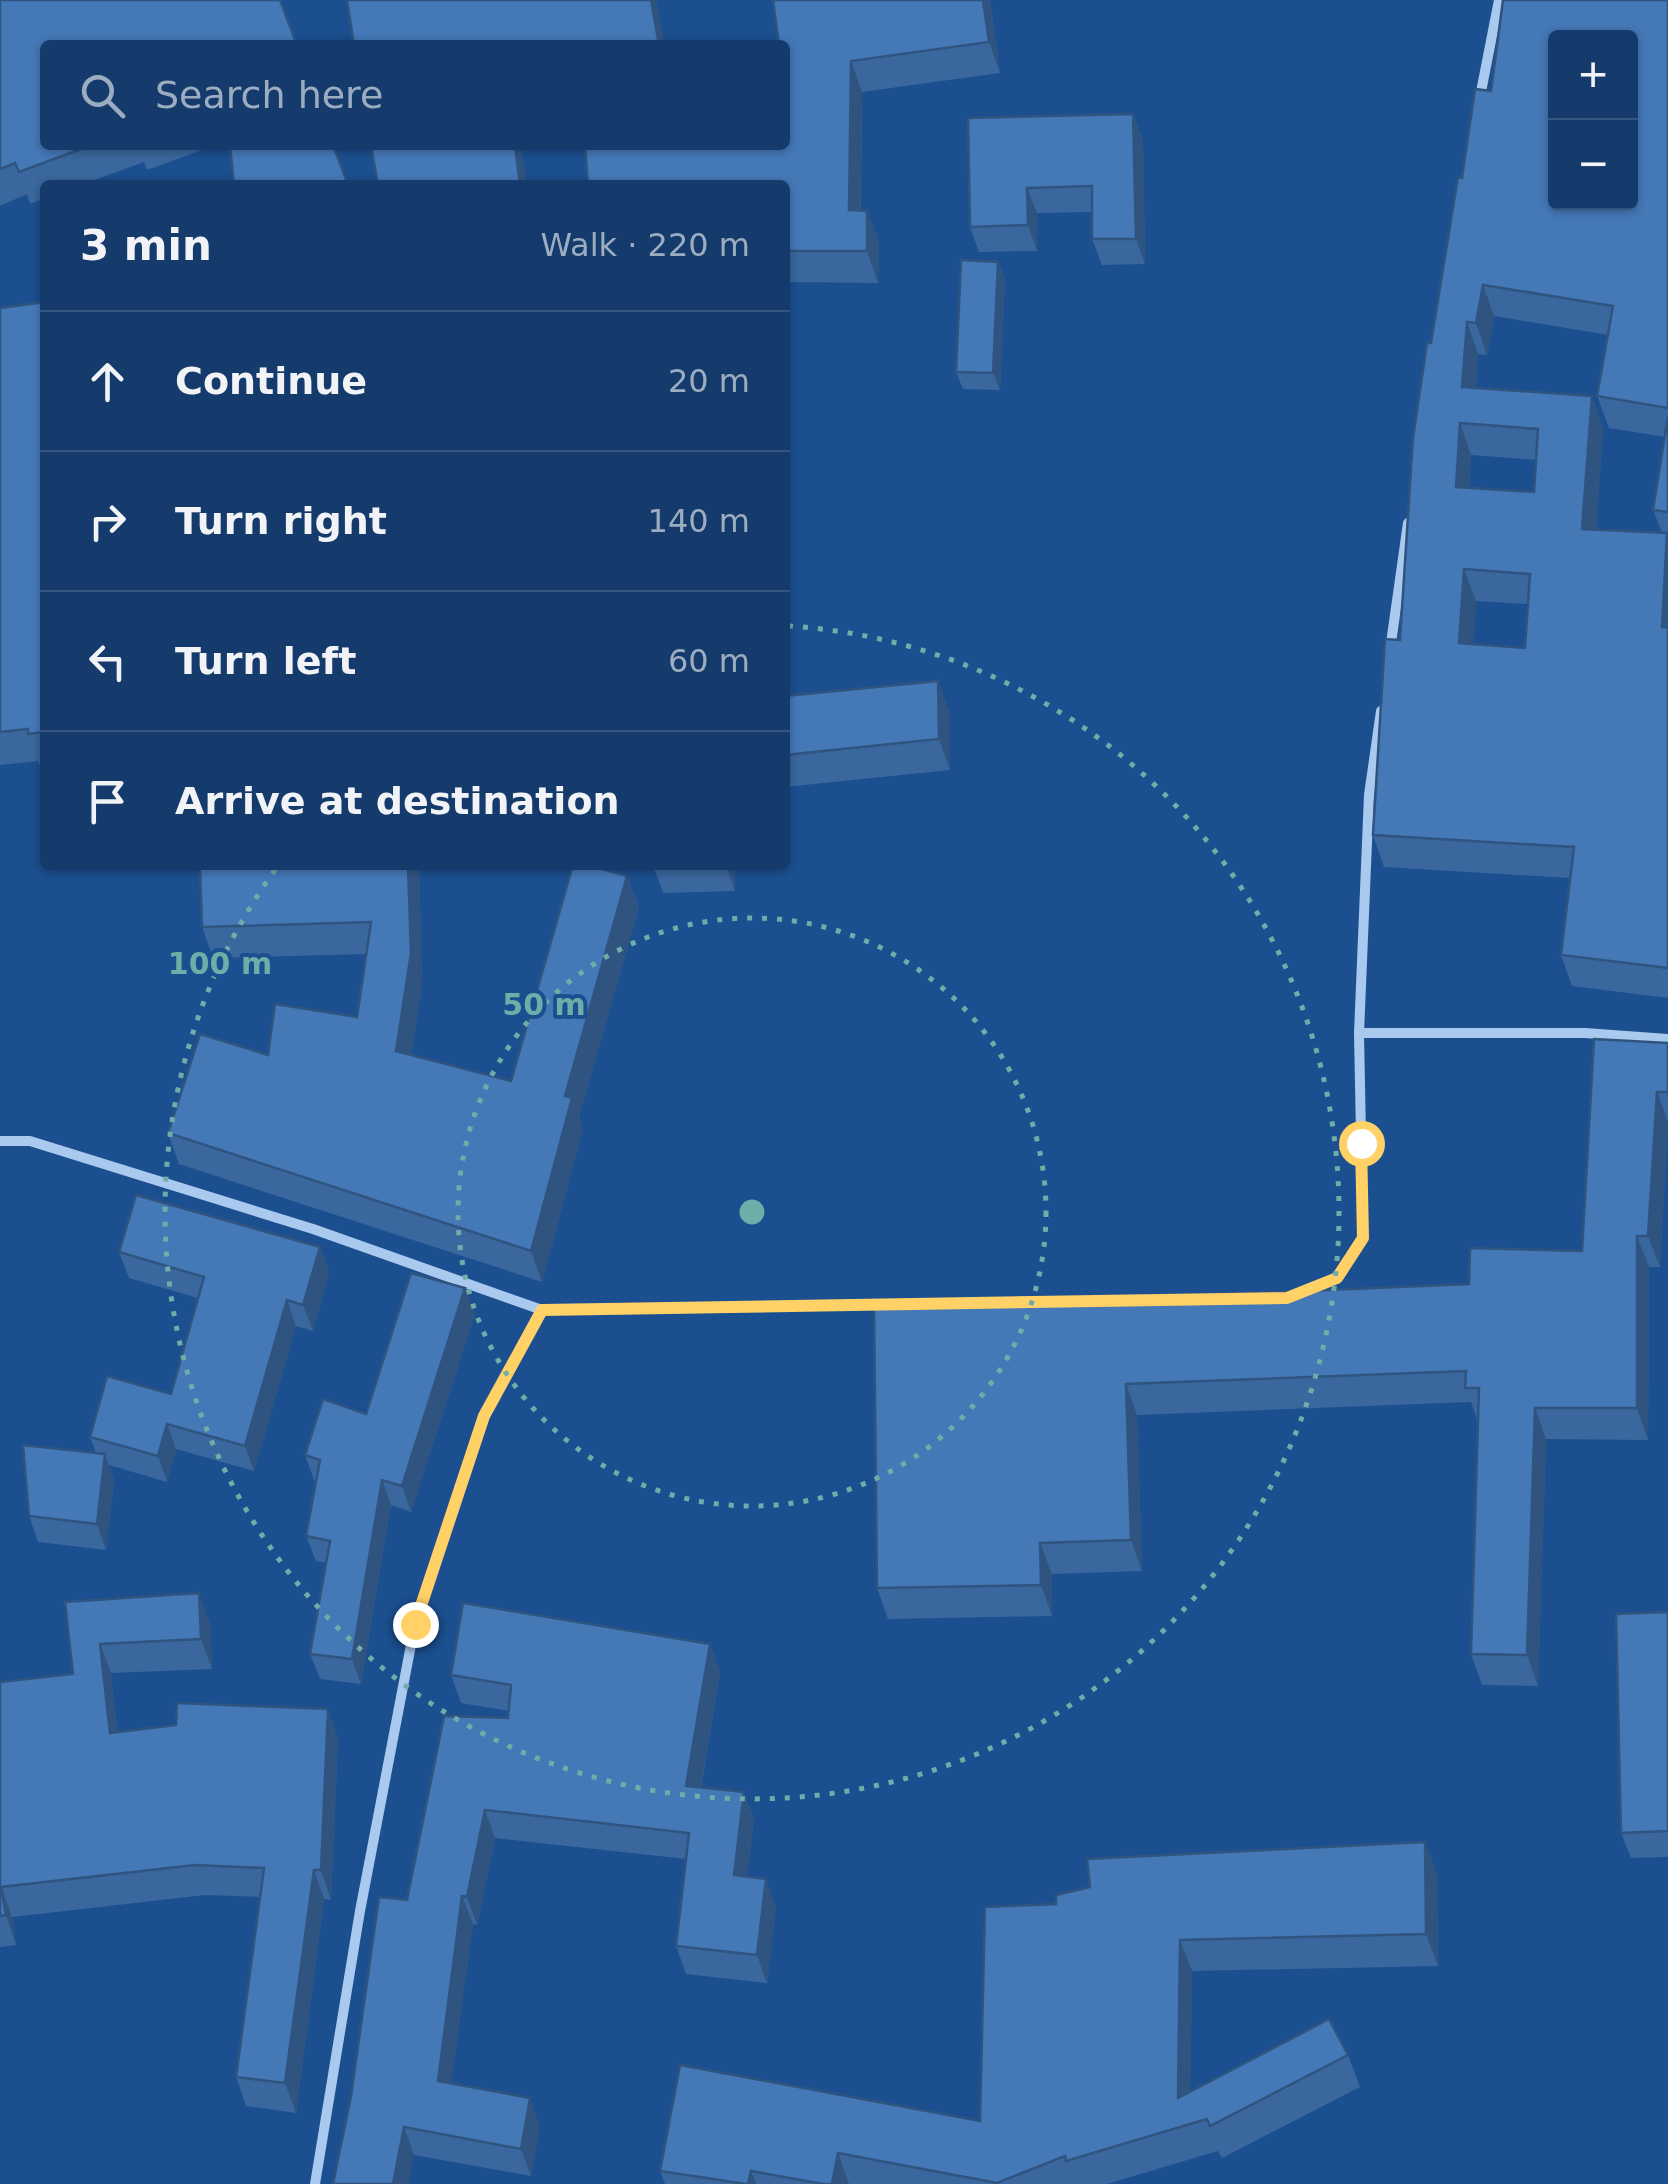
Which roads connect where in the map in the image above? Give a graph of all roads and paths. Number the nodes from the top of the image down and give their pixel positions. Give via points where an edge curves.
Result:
1 (1500, 0) edge
2 (1476, 116) edge
3 (1411, 503) edge
4 (1389, 658) edge
5 (1383, 698) edge
6 (1359, 1033) junction
7 (1668, 1039) edge
8 (0, 1141) edge
9 (1287, 1298) edge
10 (1091, 1301) edge
11 (542, 1310) junction
12 (315, 2184) edge

1 - 2 street
3 - 4 street
5 - 6 street via 1369,795
6 - 7 street
6 - 9 street via 1363,1238 1337,1278
8 - 11 street via 30,1141 125,1170
10 - 11 street
11 - 12 street via 484,1416 415,1624

